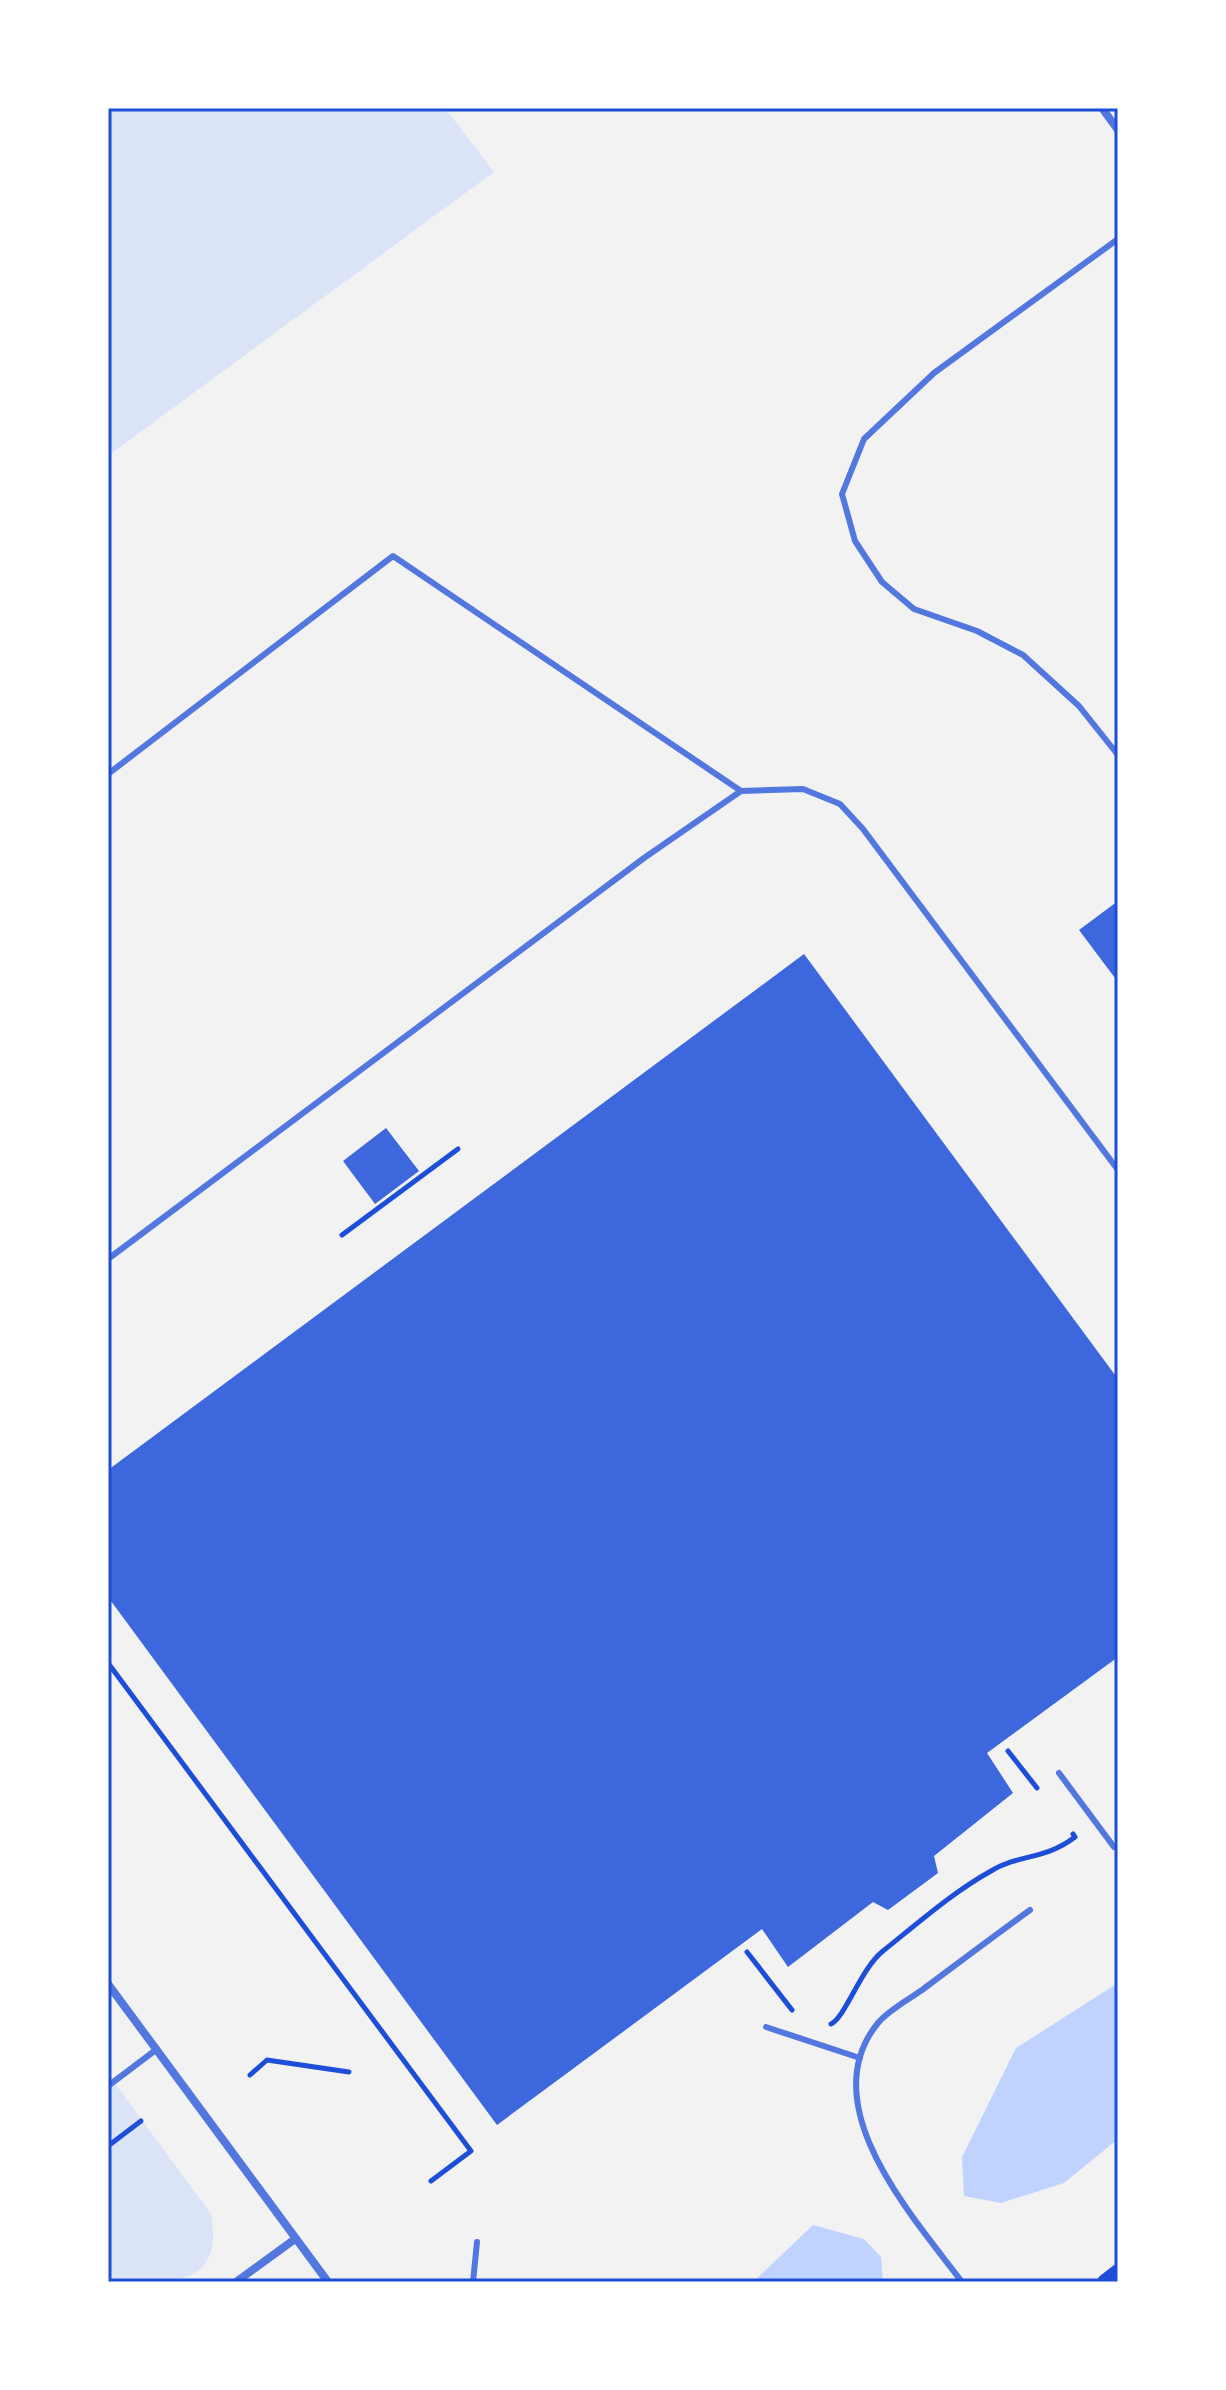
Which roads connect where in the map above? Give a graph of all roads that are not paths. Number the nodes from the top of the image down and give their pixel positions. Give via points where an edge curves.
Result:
1 (1102, 108) edge
2 (1118, 130) edge
3 (1118, 239) edge
4 (1118, 755) edge
5 (108, 774) edge
6 (741, 791) junction
7 (1118, 1170) edge
8 (108, 1259) edge
9 (1059, 1773) dead end
10 (1114, 1847) dead end
11 (1030, 1910) dead end
12 (108, 1984) edge
13 (766, 2027) dead end
14 (157, 2049) junction
15 (860, 2058) junction
16 (108, 2086) edge
17 (295, 2239) junction
18 (477, 2242) dead end
19 (1118, 2272) edge
20 (236, 2282) edge
21 (328, 2282) edge
22 (473, 2282) edge
23 (962, 2282) edge
24 (1105, 2282) edge

1 - 2 street
3 - 4 lane via 934,373 864,439 842,494 855,541 882,582 914,609 977,631 1023,655 1079,706
5 - 6 lane via 393,556
6 - 7 lane via 803,789 840,804
6 - 8 lane
9 - 10 lane
11 - 15 lane via 879,2021
12 - 14 street
13 - 15 lane
14 - 16 lane
14 - 17 street
15 - 23 lane via 860,2110 867,2141 884,2176
17 - 20 street
17 - 21 street
18 - 22 lane
19 - 24 main road

